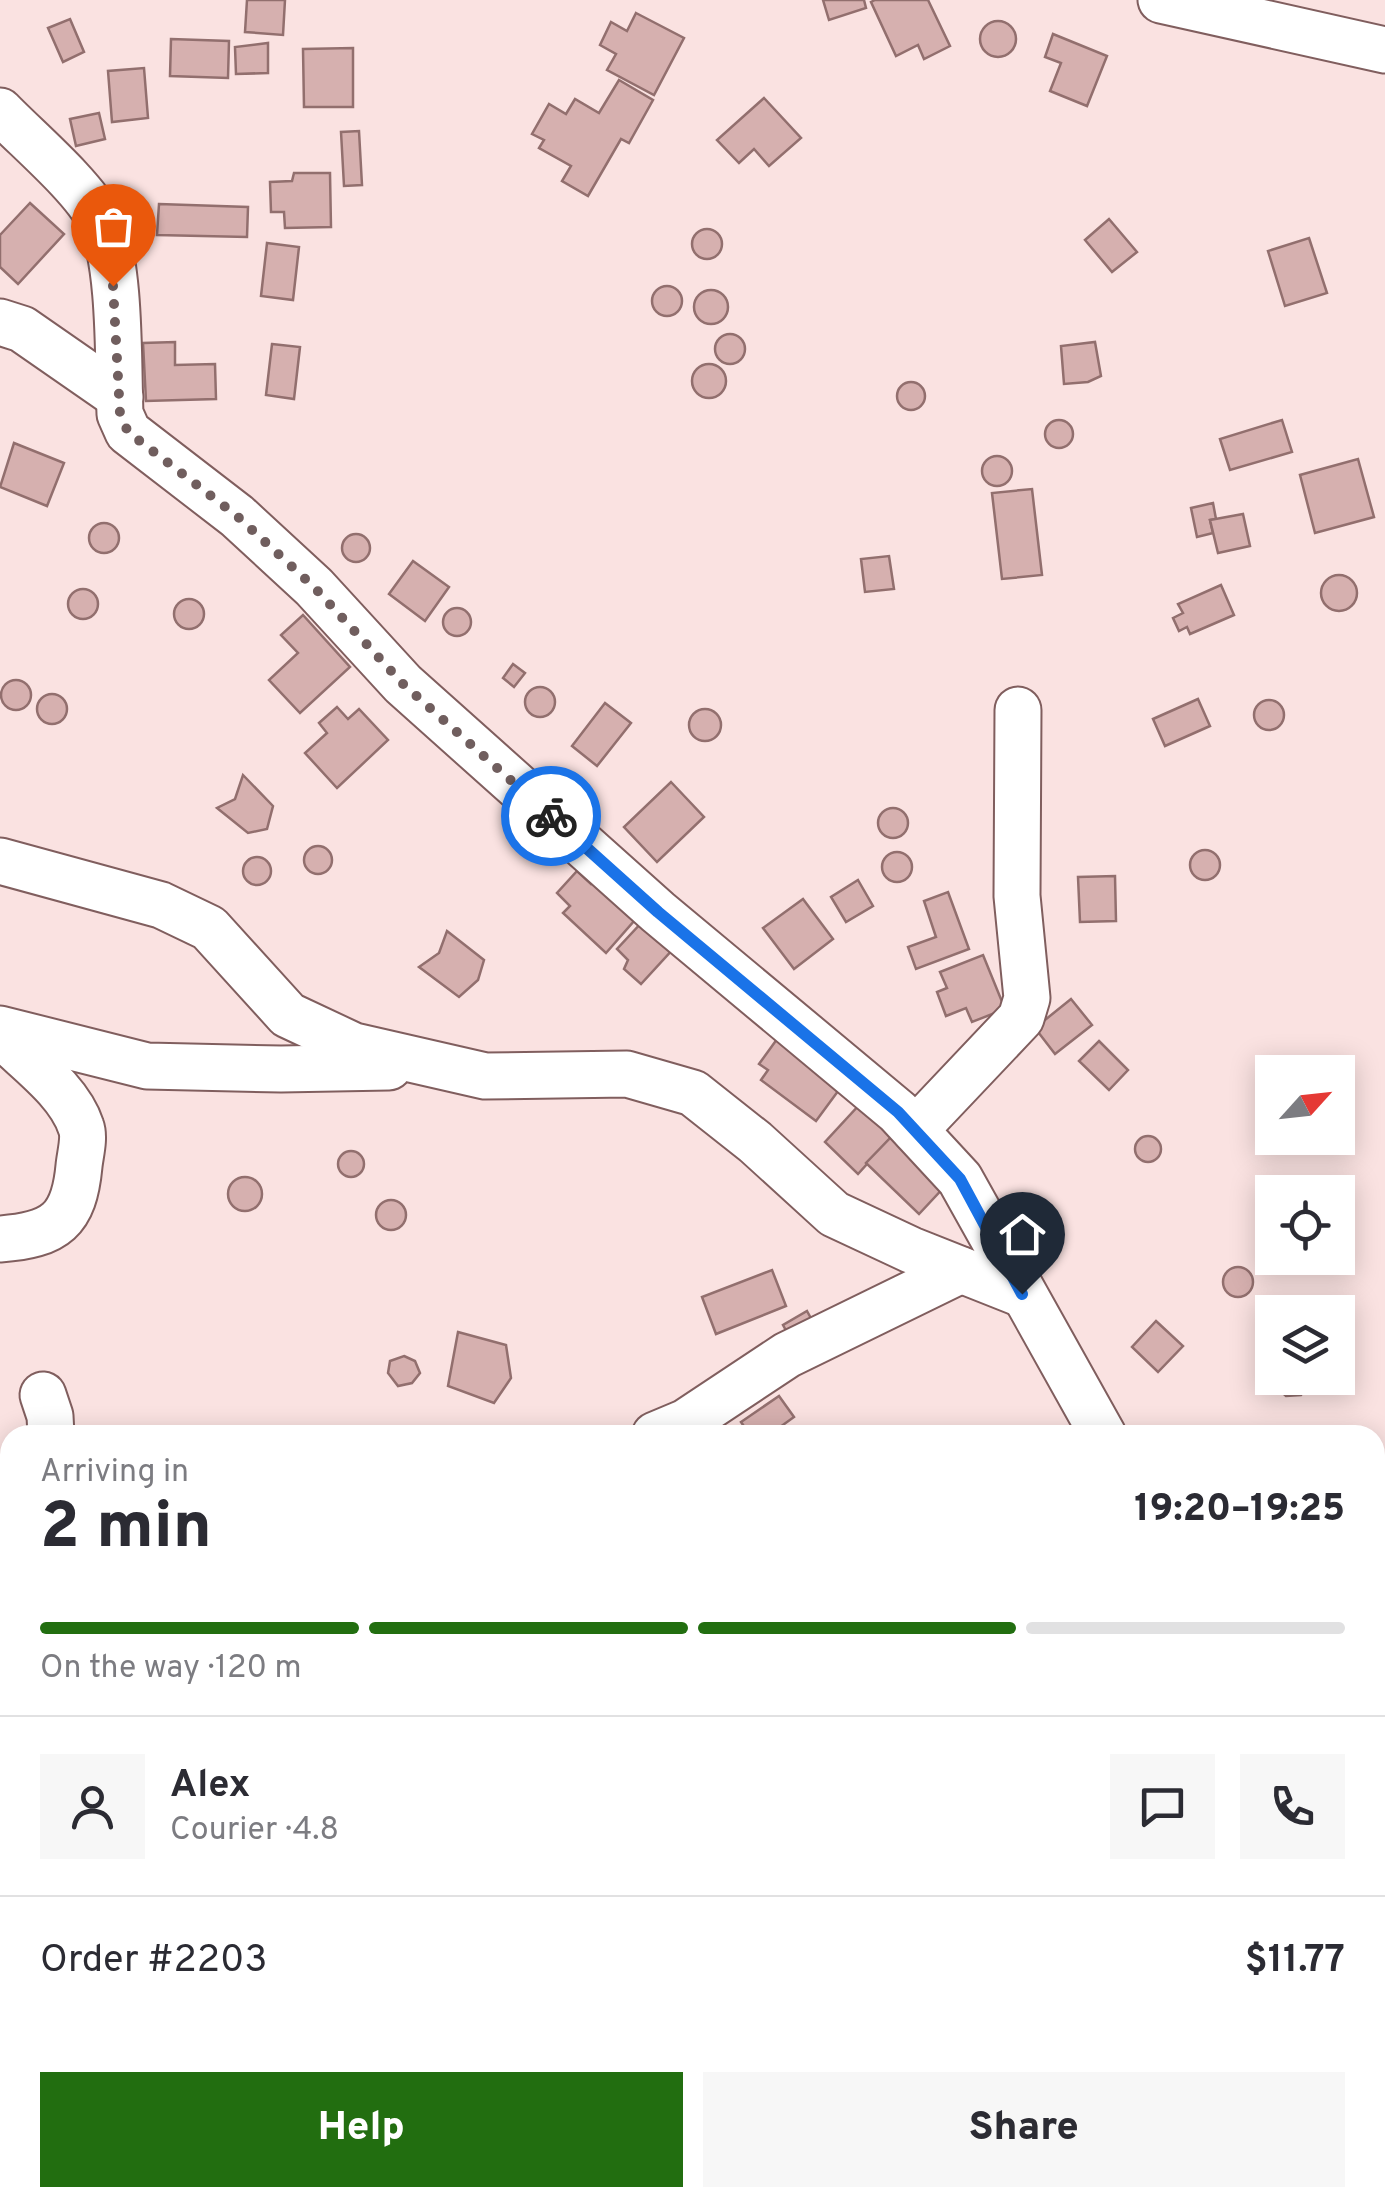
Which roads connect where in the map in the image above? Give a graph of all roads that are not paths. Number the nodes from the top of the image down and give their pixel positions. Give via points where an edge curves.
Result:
1 (1160, 0) edge
2 (1385, 50) edge
3 (0, 111) edge
4 (0, 322) edge
5 (120, 397) junction
6 (1018, 710) dead end
7 (0, 862) edge
8 (0, 1031) edge
9 (446, 1066) junction
10 (915, 1130) junction
11 (0, 1239) edge
12 (961, 1270) junction
13 (1022, 1294) junction
14 (679, 1425) edge
15 (1097, 1425) edge

1 - 2 street
3 - 5 street via 100,219 110,252
4 - 5 street via 22,329
5 - 10 street via 128,432 237,516 403,684
6 - 10 street via 1016,896 1027,998 1021,1018
7 - 9 street via 161,905 209,928 288,1016 354,1046
8 - 9 street via 147,1066
8 - 11 street via 62,1094 82,1129 75,1201 61,1221
9 - 12 street via 485,1076 628,1074 693,1093 834,1214
10 - 13 street via 960,1179
12 - 13 street
12 - 14 street via 787,1355
13 - 15 street

